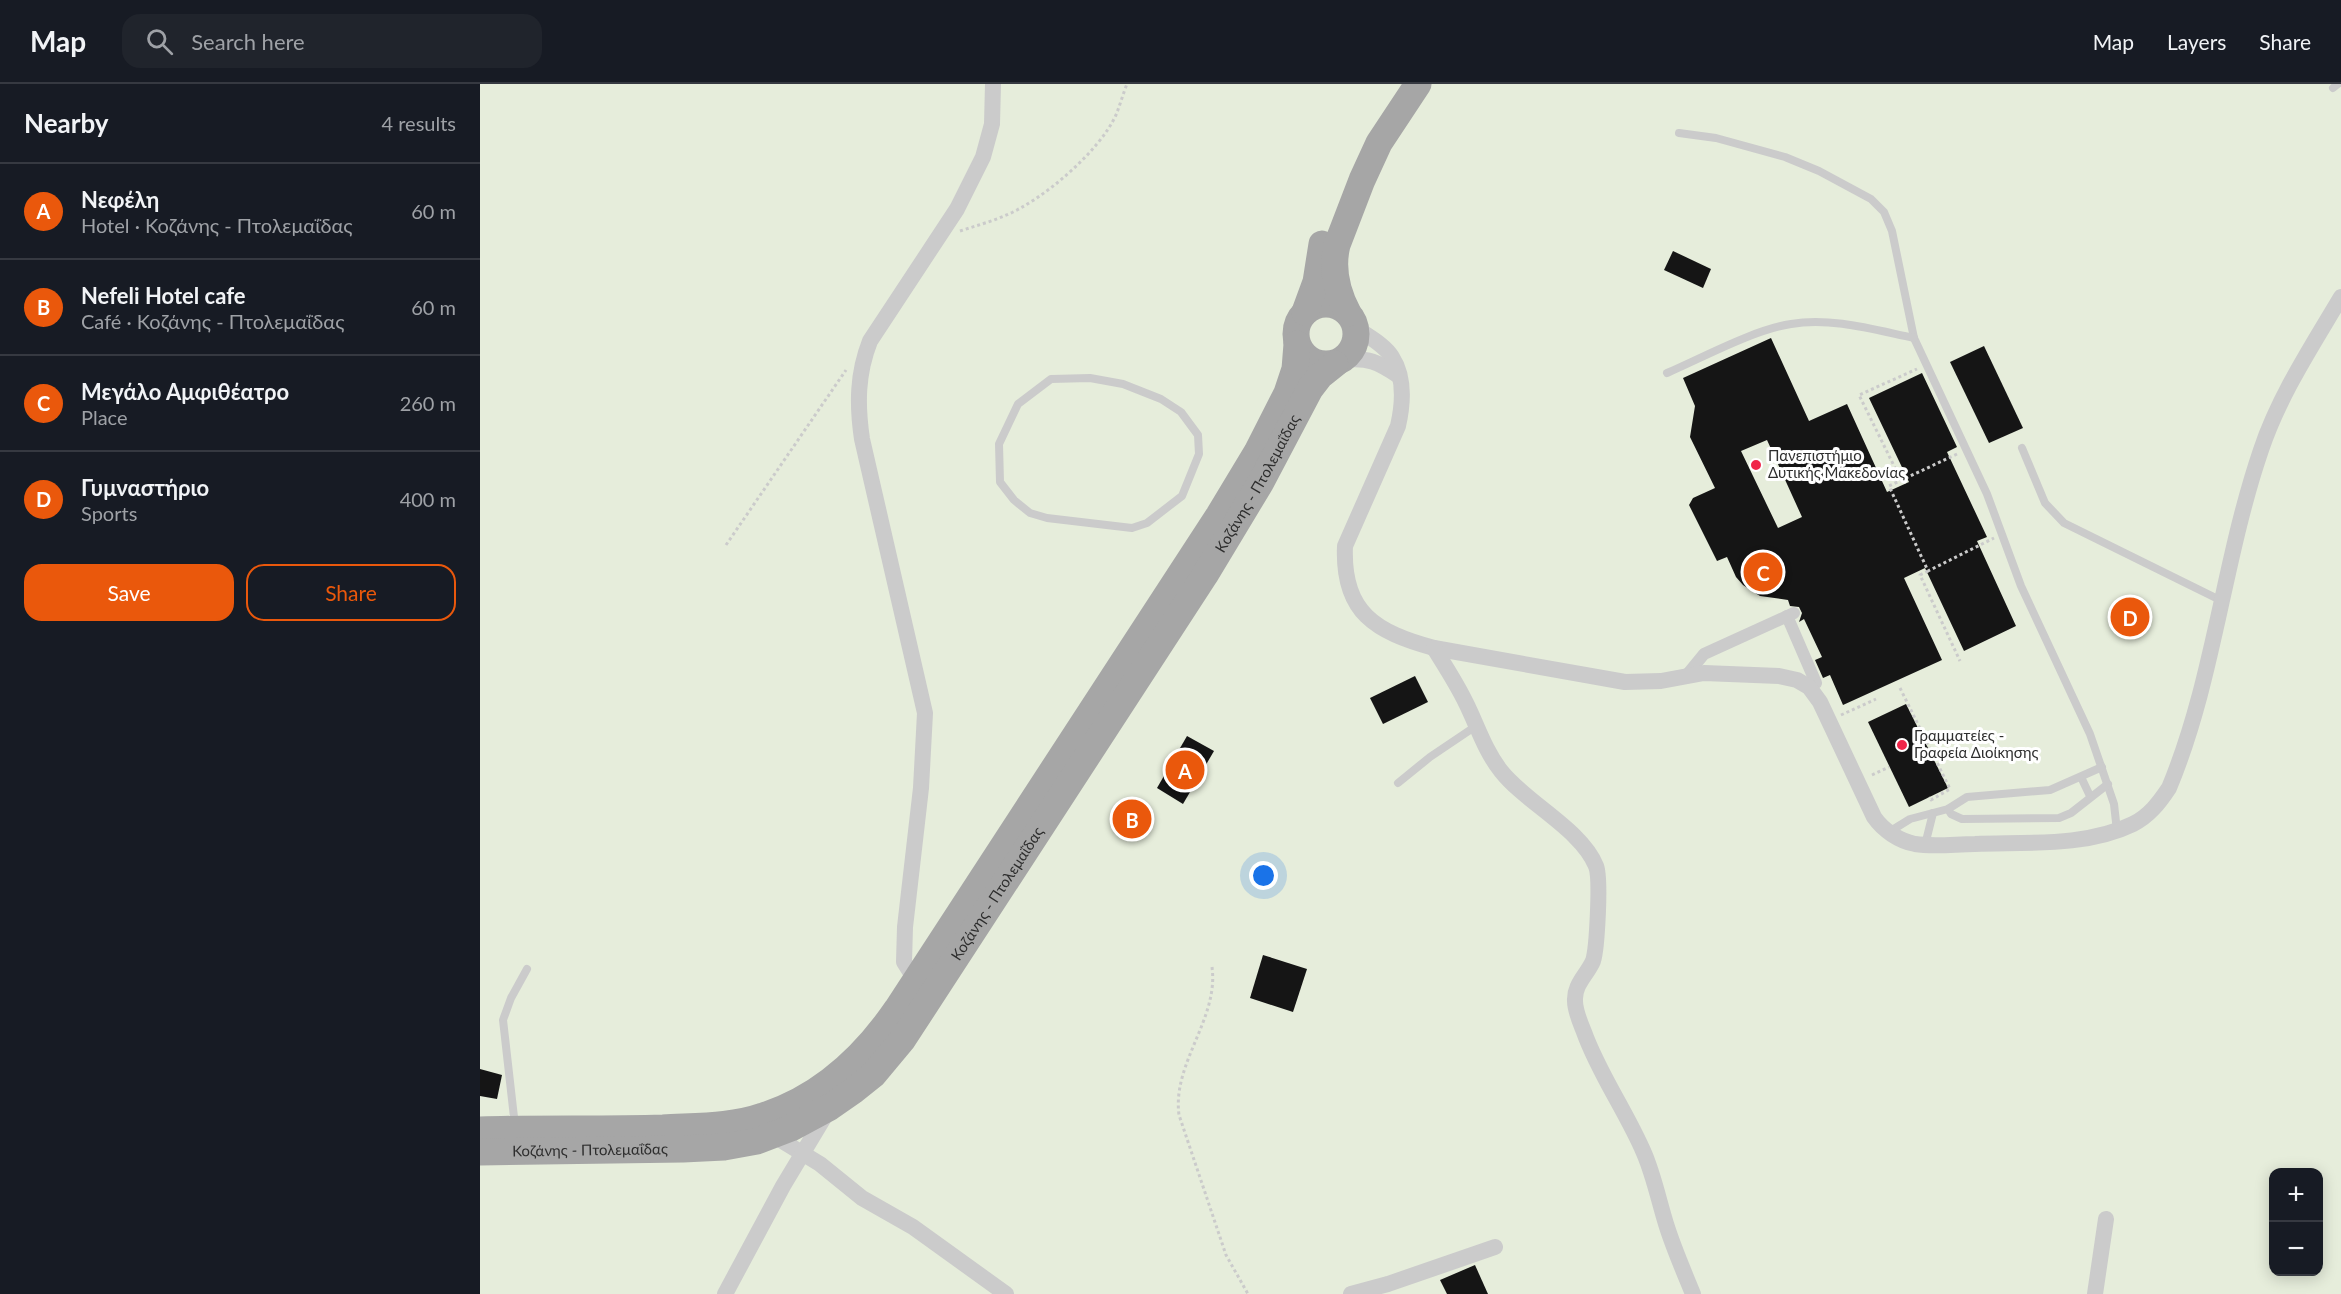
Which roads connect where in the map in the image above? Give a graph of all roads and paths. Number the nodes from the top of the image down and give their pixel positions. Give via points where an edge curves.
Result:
1 (993, 84) edge
2 (1127, 84) edge
3 (1398, 84) edge
4 (1418, 84) edge
5 (1679, 133) dead end
6 (937, 240) junction
7 (2341, 297) edge
8 (1305, 312) junction
9 (1352, 320) junction
10 (1914, 338) junction
11 (1297, 344) junction
12 (863, 359) junction
13 (1339, 362) junction
14 (1927, 365) junction
15 (1667, 373) dead end
16 (1399, 376) junction
17 (1198, 435) joint
18 (2022, 448) dead end
19 (1967, 450) junction
20 (1900, 480) junction
21 (2001, 535) junction
22 (726, 545) dead end
23 (1928, 571) junction
24 (2223, 602) junction
25 (1434, 648) junction
26 (1960, 661) dead end
27 (1686, 676) junction
28 (1809, 687) junction
29 (1900, 688) dead end
30 (1876, 699) dead end
31 (1829, 721) junction
32 (1476, 726) junction
33 (1889, 767) dead end
34 (2102, 767) junction
35 (2081, 777) junction
36 (1857, 782) junction
37 (1398, 783) dead end
38 (2108, 783) junction
39 (2090, 796) junction
40 (1929, 797) dead end
41 (1948, 809) junction
42 (1933, 813) junction
43 (2117, 831) junction
44 (1889, 832) junction
45 (1925, 845) junction
46 (1212, 967) dead end
47 (528, 969) dead end
48 (916, 981) junction
49 (830, 1107) junction
50 (516, 1129) junction
51 (480, 1130) edge
52 (774, 1136) junction
53 (480, 1152) edge
54 (804, 1153) junction
55 (2106, 1219) dead end
56 (1495, 1247) dead end
57 (997, 1291) edge
58 (725, 1294) edge
59 (1248, 1294) edge
60 (1351, 1294) edge
61 (1693, 1294) edge
62 (2095, 1294) edge

1 - 6 street via 992,124 983,157
2 - 6 path via 1116,116 1106,131 1083,159 1042,196 1004,216
3 - 8 main road via 1365,137 1329,219 1314,290
4 - 9 main road via 1379,143 1337,245 1336,282
5 - 10 lane via 1716,138 1785,157 1871,199 1884,212 1892,231
6 - 12 street via 870,341
7 - 24 street via 2307,354 2261,448
8 - 9 main road via 1327,304 1338,306
8 - 11 main road via 1296,327
9 - 13 main road via 1354,345
9 - 16 street via 1393,357
10 - 14 lane
10 - 15 lane via 1856,327 1791,324
11 - 13 main road via 1312,361 1323,365
11 - 48 main road, Κοζάνης - Πτολεμαΐδας via 1292,380 1257,452
12 - 22 path via 846,370
12 - 48 street via 858,398 862,440 925,713 905,927 904,962
13 - 16 street via 1371,360
13 - 49 main road, Κοζάνης - Πτολεμαΐδας via 1310,389 1200,584 903,1039 873,1075
14 - 19 lane
14 - 20 path via 1859,395
16 - 25 street via 1402,405 1398,426 1345,546 1346,573 1360,609 1375,624 1396,636
17 - 17 lane via 1199,454 1182,496 1147,523 1132,528 1030,513 1000,482 999,444 1006,425 1018,404 1051,379 1090,378 1123,384 1161,399 1181,412
18 - 24 lane via 2045,503 2064,523
19 - 20 path
19 - 21 lane
20 - 23 path via 1889,486
21 - 23 path
21 - 34 lane
23 - 26 path via 1920,575
24 - 43 street via 2205,677 2169,788 2148,814
25 - 27 street via 1625,682
25 - 32 street
27 - 28 street via 1767,675
27 - 28 street via 1704,654 1790,614 1816,683
28 - 31 street
29 - 40 path via 1950,789 1931,800
30 - 31 path
31 - 36 street
32 - 37 lane
32 - 61 street via 1500,770 1563,826 1597,867 1595,952 1576,991 1578,1015 1597,1064 1645,1154 1667,1228
33 - 36 path
34 - 35 lane
34 - 38 lane
35 - 39 lane
35 - 41 lane via 2050,790 1967,797
36 - 44 street via 1874,817
38 - 39 lane
38 - 43 lane
39 - 41 lane via 2059,818 1962,819
41 - 42 lane
42 - 44 lane via 1910,819
42 - 45 lane
43 - 45 street via 2049,842
44 - 45 street
46 - 59 path via 1213,990 1182,1078 1179,1115 1226,1255
47 - 50 lane via 511,998 502,1032
48 - 50 main road, Κοζάνης - Πτολεμαΐδας via 882,1030 852,1063 820,1088 764,1116 687,1127
49 - 52 main road, Κοζάνης - Πτολεμαΐδας
49 - 54 street
50 - 51 main road, Κοζάνης - Πτολεμαΐδας
52 - 53 main road, Κοζάνης - Πτολεμαΐδας via 724,1147
52 - 54 street
54 - 57 street via 862,1198 913,1227
54 - 58 street
55 - 62 street
56 - 60 street

